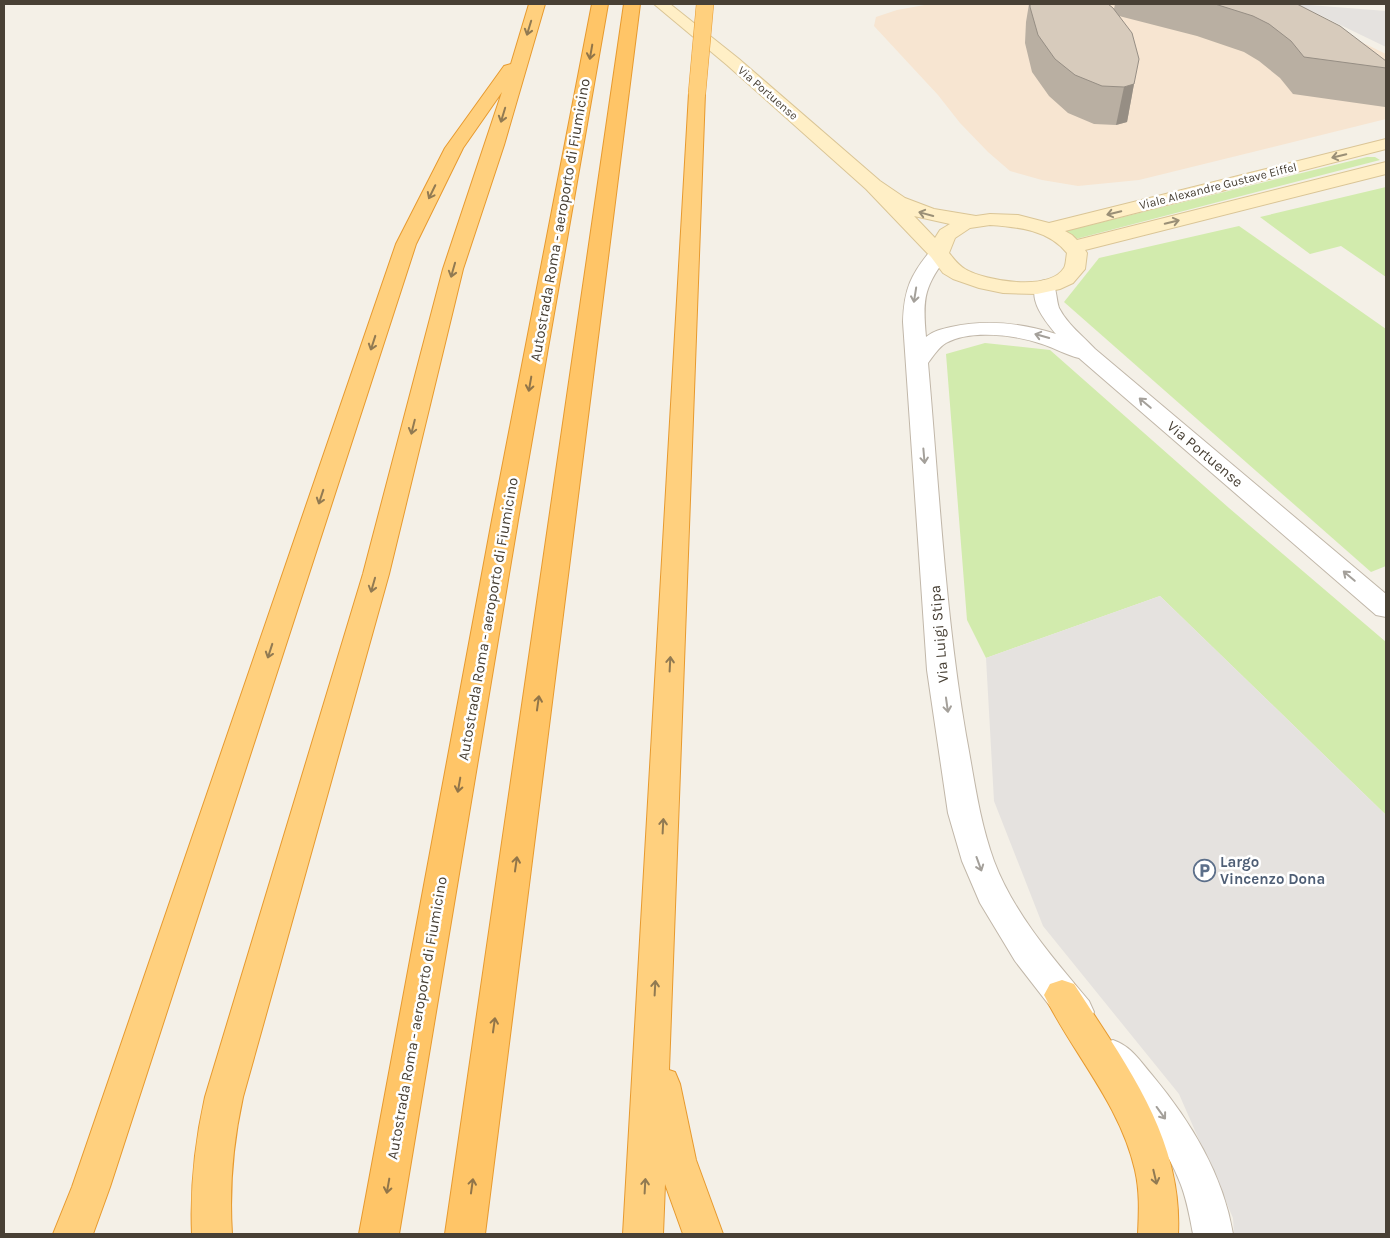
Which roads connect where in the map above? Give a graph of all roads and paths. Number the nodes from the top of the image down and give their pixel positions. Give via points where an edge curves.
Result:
1 (536, 4) edge
2 (600, 4) edge
3 (661, 4) edge
4 (705, 4) edge
5 (632, 5) edge
6 (522, 52) junction
7 (1386, 144) edge
8 (1386, 168) edge
9 (873, 185) junction
10 (974, 221) junction
11 (1049, 229) junction
12 (1074, 247) junction
13 (939, 253) junction
14 (1045, 286) junction
15 (1087, 354) junction
16 (917, 363) junction
17 (1386, 608) edge
18 (1062, 995) junction
19 (654, 1023) junction
20 (91, 1187) junction
21 (73, 1234) edge
22 (86, 1234) edge
23 (212, 1234) edge
24 (379, 1234) edge
25 (465, 1234) edge
26 (643, 1234) edge
27 (703, 1234) edge
28 (1158, 1234) edge
29 (1213, 1234) edge

1 -> 6 highway
2 -> 24 highway, Autostrada Roma - aeroporto di Fiumicino
3 - 9 main road, Via Portuense via 733,62
19 -> 4 highway, bridge via 697,93
25 -> 5 highway
6 -> 20 highway via 454,148 406,244
6 -> 23 highway via 453,269 376,574 224,1097 216,1134 210,1214
7 -> 11 main road, Viale Alexandre Gustave Eiffel
12 -> 8 main road, Viale Alexandre Gustave Eiffel
10 -> 9 main road, Via Portuense via 938,217 910,209
9 - 13 main road, Via Portuense
10 - 11 main road, Via Portuense via 1012,220
10 - 13 main road, Via Portuense via 946,234 940,243
11 - 12 main road, Via Portuense
12 - 14 main road, Via Portuense via 1078,259 1075,270 1063,280
13 - 14 main road, Via Portuense via 946,264 959,274 978,282 1000,288
13 -> 16 street, Via Luigi Stipa via 922,274 914,297
14 - 15 street, Via Portuense via 1049,309
15 -> 16 street via 1037,334 1002,328 981,329 937,339
17 -> 15 street, Via Portuense
16 -> 18 street, Via Luigi Stipa via 941,670 964,813 978,860 997,903 1027,951
18 -> 28 highway via 1132,1110 1145,1140 1158,1190
18 -> 29 street, Via Luigi Stipa via 1173,1131 1200,1181
26 -> 19 highway
19 - 27 highway via 673,1148
20 - 21 highway
20 - 22 highway

